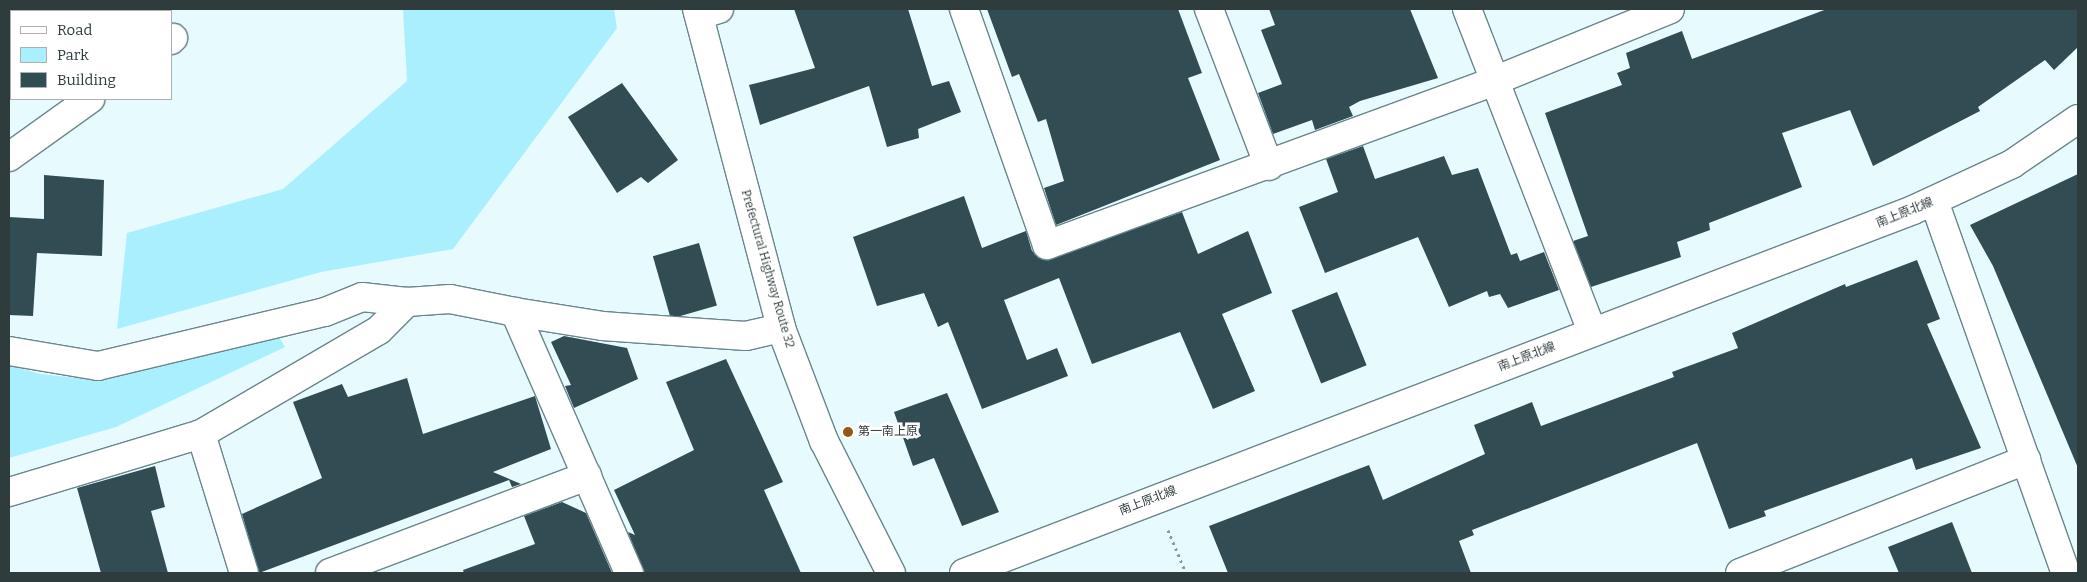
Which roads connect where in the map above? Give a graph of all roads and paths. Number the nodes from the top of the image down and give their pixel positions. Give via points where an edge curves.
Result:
1 (964, 9) edge
2 (1210, 9) edge
3 (1467, 9) edge
4 (1670, 9) edge
5 (705, 11) edge
6 (1494, 81) junction
7 (89, 100) edge
8 (2078, 119) edge
9 (9, 157) edge
10 (1269, 166) junction
11 (1934, 201) junction
12 (407, 302) junction
13 (515, 312) junction
14 (781, 328) junction
15 (1592, 332) junction
16 (9, 350) edge
17 (202, 434) junction
18 (2026, 460) junction
19 (587, 476) junction
20 (9, 492) edge
21 (1155, 498) junction
22 (244, 573) edge
23 (330, 573) edge
24 (629, 573) edge
25 (891, 573) edge
26 (964, 573) edge
27 (1186, 573) edge
28 (1740, 573) edge
29 (2066, 573) edge

1 - 10 street via 1046,245
2 - 10 street
3 - 6 street
4 - 6 street
5 - 14 street, Prefectural Highway Route 32
6 - 10 street
6 - 15 street
7 - 9 street
8 - 11 street, 南上原北線 via 2012,164
11 - 15 street, 南上原北線
11 - 18 street
12 - 13 street via 450,299
12 - 16 street via 362,297 325,312 98,366
12 - 17 street via 379,330
13 - 14 street via 602,326 746,336
13 - 19 street
14 - 25 street, Prefectural Highway Route 32 via 824,441
15 - 21 street, 南上原北線
17 - 20 street
17 - 22 street
18 - 28 street
18 - 29 street
19 - 23 street
19 - 24 street
21 - 26 street, 南上原北線
21 - 27 path

